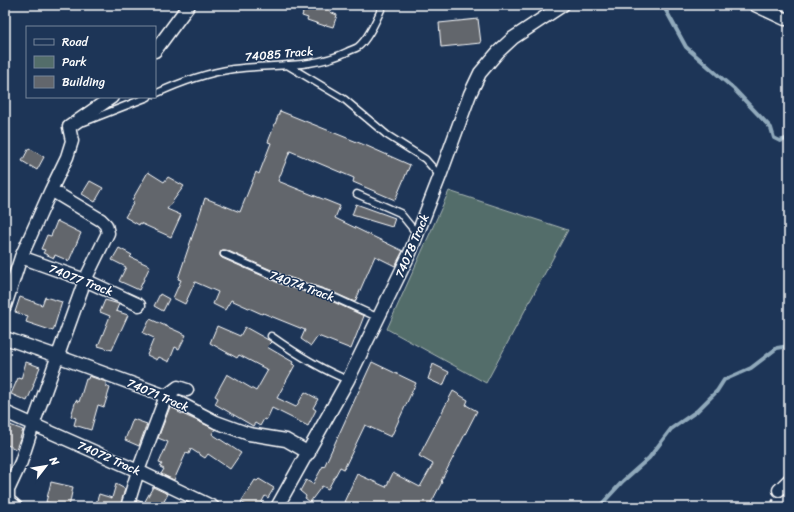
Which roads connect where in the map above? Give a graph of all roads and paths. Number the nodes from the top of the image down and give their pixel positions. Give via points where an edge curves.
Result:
1 (189, 5) edge
2 (383, 5) edge
3 (563, 5) edge
4 (755, 5) edge
5 (789, 19) edge
6 (156, 50) edge
7 (287, 65) junction
8 (156, 94) edge
9 (111, 98) edge
10 (145, 98) edge
11 (69, 128) junction
12 (440, 176) junction
13 (51, 190) junction
14 (357, 194) dead end
15 (417, 236) junction
16 (224, 254) dead end
17 (21, 257) junction
18 (85, 280) junction
19 (139, 305) dead end
20 (5, 306) edge
21 (379, 318) junction
22 (271, 336) dead end
23 (5, 338) edge
24 (57, 356) junction
25 (348, 380) junction
26 (187, 390) dead end
27 (166, 396) junction
28 (5, 412) edge
29 (33, 425) junction
30 (309, 453) junction
31 (138, 471) junction
32 (789, 480) edge
33 (779, 490) dead end
34 (16, 507) edge
35 (127, 507) edge
36 (213, 507) edge
37 (277, 507) edge

1 - 6 street
2 - 7 lane, 74085 Track via 373,27 358,46 325,60
3 - 12 street, 74078 Track via 513,38 480,73
4 - 5 street
7 - 8 lane, 74085 Track via 206,74
7 - 12 lane via 344,99 387,135 425,159
9 - 11 street
10 - 11 lane
11 - 13 street via 72,141
12 - 15 street, 74078 Track
13 - 17 street
13 - 18 street via 106,225 108,233
14 - 15 lane via 400,213
15 - 21 street, 74078 Track
16 - 21 lane, 74074 Track via 283,280 329,294
17 - 18 street, 74077 Track
17 - 20 street
18 - 19 street, 74077 Track
18 - 24 street
21 - 25 street, 74078 Track
22 - 25 lane via 293,352
23 - 24 street, 74071 Track
24 - 27 street, 74071 Track
24 - 29 street
25 - 30 street, 74078 Track
26 - 27 street via 178,387
27 - 30 street, 74071 Track via 216,422 250,434 286,440
27 - 31 street
28 - 29 street, 74072 Track
29 - 31 street, 74072 Track
29 - 34 street via 21,462 8,490 8,500
30 - 37 street, 74078 Track
31 - 35 street
31 - 36 street, 74072 Track
32 - 33 street

